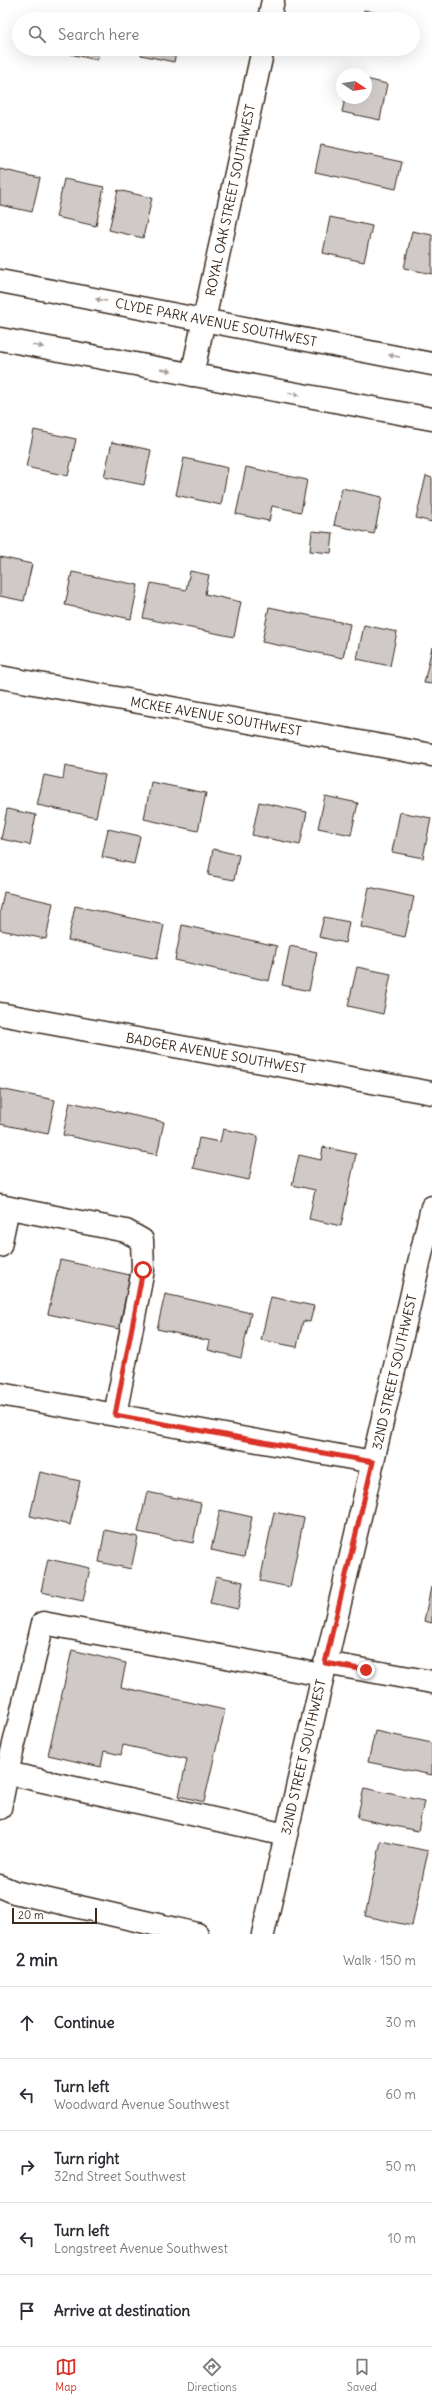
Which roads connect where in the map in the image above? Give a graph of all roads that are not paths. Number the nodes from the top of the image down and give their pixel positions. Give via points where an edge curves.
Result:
1 (273, 0) edge
2 (270, 12) edge
3 (261, 56) edge
4 (0, 282) edge
5 (203, 320) junction
6 (0, 339) edge
7 (432, 364) edge
8 (192, 375) junction
9 (432, 419) edge
10 (0, 677) edge
11 (432, 755) edge
12 (0, 1014) edge
13 (432, 1092) edge
14 (4, 1207) edge
15 (432, 1207) edge
16 (0, 1246) edge
17 (427, 1252) edge
18 (0, 1394) edge
19 (115, 1415) junction
20 (373, 1462) junction
21 (324, 1669) junction
22 (432, 1682) edge
23 (7, 1773) junction
24 (0, 1808) edge
25 (286, 1836) junction
26 (0, 1886) edge
27 (197, 1934) edge
28 (263, 1934) edge

1 - 2 street
3 - 5 street, ROYAL OAK STREET SOUTHWEST
5 -> 4 street, CLYDE PARK AVENUE SOUTHWEST
7 -> 5 street, CLYDE PARK AVENUE SOUTHWEST
5 - 8 street, ROYAL OAK STREET SOUTHWEST
6 -> 8 street
8 -> 9 street
10 - 11 street, MCKEE AVENUE SOUTHWEST
12 - 13 street, BADGER AVENUE SOUTHWEST
14 - 16 street
14 - 19 street via 126,1231 142,1240 143,1270
15 - 17 street, 32ND STREET SOUTHWEST
17 - 20 street, 32ND STREET SOUTHWEST
18 - 19 street
19 - 20 street
20 - 21 street, 32ND STREET SOUTHWEST
21 - 22 street
21 - 23 street via 43,1623
21 - 25 street, 32ND STREET SOUTHWEST
23 - 24 street
23 - 25 street
25 - 28 street, 32ND STREET SOUTHWEST
26 - 27 street via 14,1892

